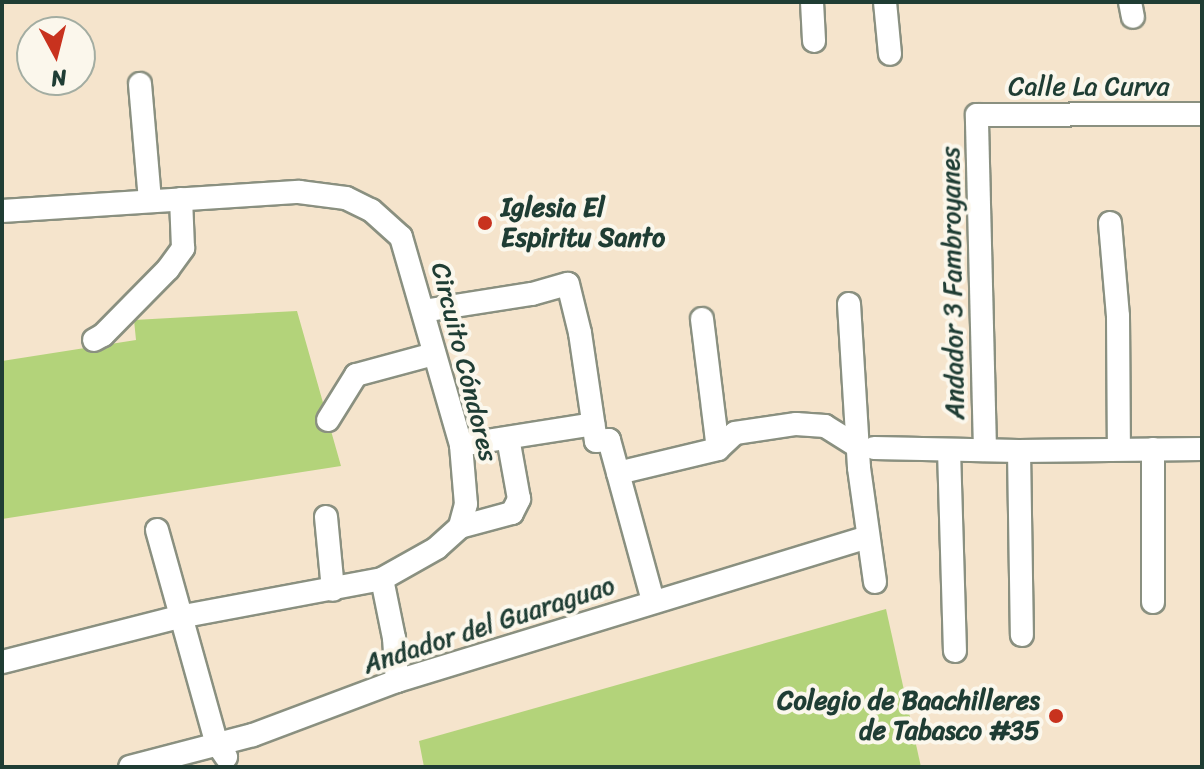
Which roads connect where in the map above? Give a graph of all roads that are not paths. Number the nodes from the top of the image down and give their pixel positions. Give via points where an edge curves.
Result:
1 (812, 2) edge
2 (885, 2) edge
3 (814, 41) dead end
4 (890, 54) dead end
5 (140, 84) dead end
6 (1202, 114) edge
7 (977, 115) joint
8 (181, 199) junction
9 (150, 201) junction
10 (2, 211) edge
11 (1110, 223) dead end
12 (849, 304) dead end
13 (423, 311) junction
14 (702, 319) dead end
15 (94, 340) dead end
16 (434, 354) junction
17 (328, 420) dead end
18 (593, 424) junction
19 (508, 438) junction
20 (461, 445) junction
21 (866, 448) junction
22 (718, 449) junction
23 (1119, 449) junction
24 (1153, 449) junction
25 (1202, 449) edge
26 (949, 450) junction
27 (985, 450) junction
28 (1019, 451) junction
29 (618, 473) junction
30 (326, 517) dead end
31 (460, 527) junction
32 (157, 530) dead end
33 (866, 538) junction
34 (382, 579) junction
35 (875, 582) dead end
36 (333, 590) junction
37 (653, 601) junction
38 (1153, 602) dead end
39 (179, 617) junction
40 (1022, 635) dead end
41 (955, 651) dead end
42 (2, 662) edge
43 (397, 681) junction
44 (221, 749) junction
45 (130, 767) edge

1 - 3 street
2 - 4 street
5 - 9 street
6 - 7 street, Calle La Curva
7 - 27 street, Andador 3 Fambroyanes
8 - 9 street, Circuito Cóndores
8 - 13 street, Circuito Cóndores via 299,192 346,198 371,210 401,237
8 - 15 street via 183,248
9 - 10 street, Circuito Cóndores
11 - 23 street via 1118,316
12 - 21 street
13 - 16 street, Circuito Cóndores
13 - 18 street via 568,284
14 - 22 street
16 - 17 street via 356,375
16 - 20 street, Circuito Cóndores
18 - 19 street
18 - 29 street via 596,441 609,440
19 - 20 street
19 - 31 street via 519,499 512,513
20 - 31 street, Circuito Cóndores via 466,504
21 - 22 street via 825,426 796,424 735,433
21 - 26 street
21 - 33 street
22 - 29 street
23 - 24 street
23 - 28 street
24 - 25 street
24 - 38 street
26 - 27 street
26 - 41 street
27 - 28 street
28 - 40 street
29 - 37 street
30 - 36 street
31 - 34 street via 413,564
32 - 39 street
33 - 35 street
33 - 37 street, Andador del Guaraguao
34 - 36 street
34 - 43 street
36 - 39 street
37 - 43 street, Andador del Guaraguao
39 - 42 street
39 - 44 street
43 - 44 street, Andador del Guaraguao
44 - 45 street, Andador del Guaraguao

